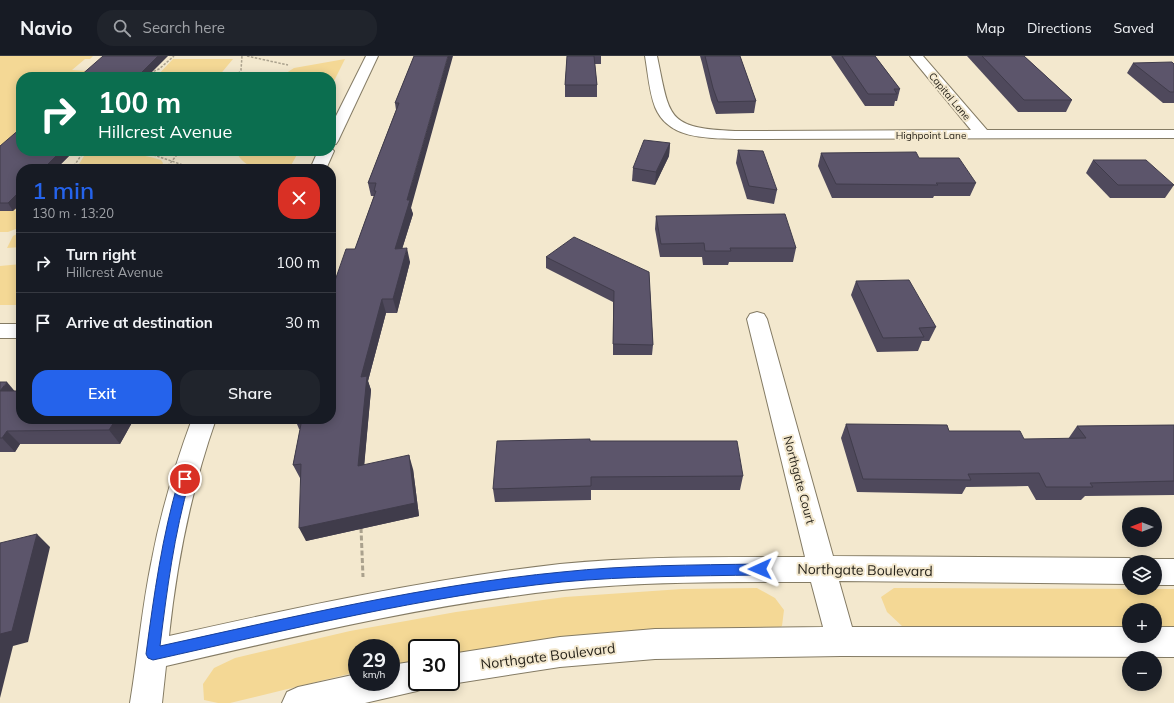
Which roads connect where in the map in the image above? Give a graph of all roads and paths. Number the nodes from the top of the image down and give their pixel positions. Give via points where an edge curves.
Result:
1 (174, 56) edge
2 (242, 56) edge
3 (247, 56) edge
4 (372, 56) edge
5 (651, 56) edge
6 (916, 56) edge
7 (288, 66) dead end
8 (153, 72) edge
9 (240, 72) edge
10 (336, 131) edge
11 (1174, 134) edge
12 (983, 135) junction
13 (156, 156) edge
14 (176, 156) edge
15 (172, 162) junction
16 (178, 164) edge
17 (757, 319) dead end
18 (0, 331) edge
19 (16, 331) edge
20 (202, 424) edge
21 (361, 528) edge
22 (822, 568) junction
23 (1122, 572) edge
24 (1162, 572) edge
25 (1174, 572) edge
26 (365, 608) junction
27 (840, 641) junction
28 (1174, 642) edge
29 (153, 654) junction
30 (460, 668) edge
31 (351, 691) edge
32 (146, 703) edge
33 (298, 703) edge

1 - 8 path
2 - 9 path
3 - 7 path
4 - 10 street
5 - 12 street, Highpoint Lane via 664,112 677,125 689,130 735,135
6 - 12 street, Capital Lane
11 - 12 street, Highpoint Lane
13 - 15 path
14 - 15 path
15 - 16 path
17 - 22 street, Northgate Court
18 - 19 street
20 - 29 street via 177,505 162,578
21 - 26 path
22 - 23 street, Northgate Boulevard
22 - 26 street, Northgate Boulevard via 650,571 562,577 472,589
22 - 27 street, Northgate Court
24 - 25 street
26 - 29 street, Northgate Boulevard
27 - 28 street, Northgate Boulevard
27 - 30 street, Northgate Boulevard via 655,644 560,652
29 - 32 street
31 - 33 street

